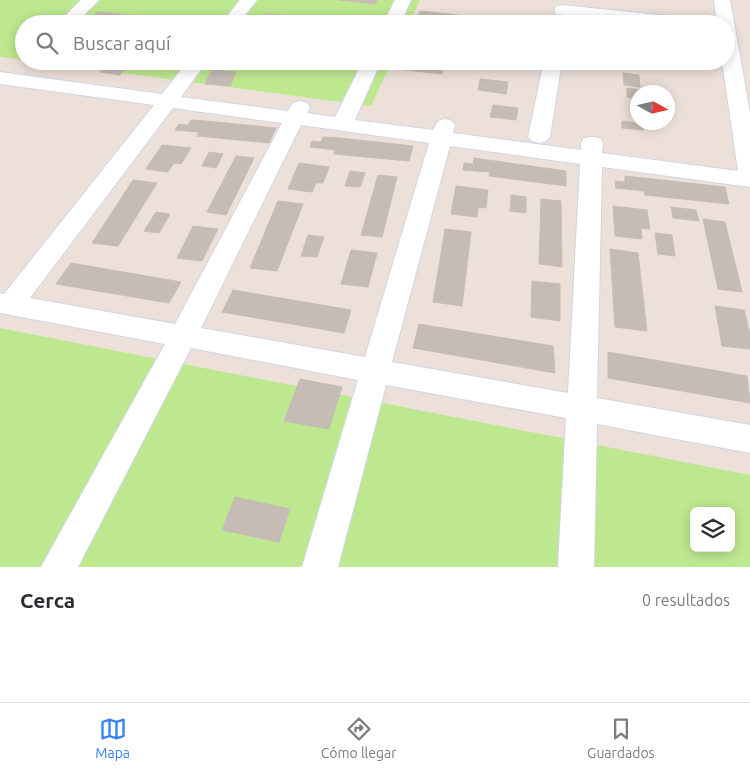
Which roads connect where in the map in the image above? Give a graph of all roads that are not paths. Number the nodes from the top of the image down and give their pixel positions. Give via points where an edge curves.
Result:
1 (91, 0) edge
2 (249, 0) edge
3 (403, 0) edge
4 (722, 0) edge
5 (562, 11) edge
6 (75, 15) edge
7 (236, 15) edge
8 (396, 15) edge
9 (604, 15) edge
10 (728, 15) edge
11 (735, 53) edge
12 (9, 69) edge
13 (191, 70) edge
14 (368, 70) edge
15 (551, 70) edge
16 (170, 96) junction
17 (297, 112) junction
18 (345, 119) junction
19 (443, 131) junction
20 (540, 137) junction
21 (592, 151) junction
22 (749, 172) edge
23 (5, 304) edge
24 (183, 336) junction
25 (376, 371) junction
26 (584, 409) junction
27 (750, 439) edge
28 (59, 567) edge
29 (320, 567) edge
30 (576, 567) edge

1 - 6 street
2 - 7 street
3 - 8 street
4 - 10 street
5 - 9 street
11 - 22 street
12 - 16 street
13 - 16 street
14 - 18 street
15 - 20 street
16 - 17 street
16 - 23 street
17 - 18 street
17 - 24 street
18 - 19 street
19 - 20 street
19 - 21 street
19 - 25 street
20 - 21 street
21 - 22 street
21 - 26 street
23 - 24 street
24 - 25 street
24 - 28 street
25 - 26 street
25 - 29 street
26 - 27 street
26 - 30 street

